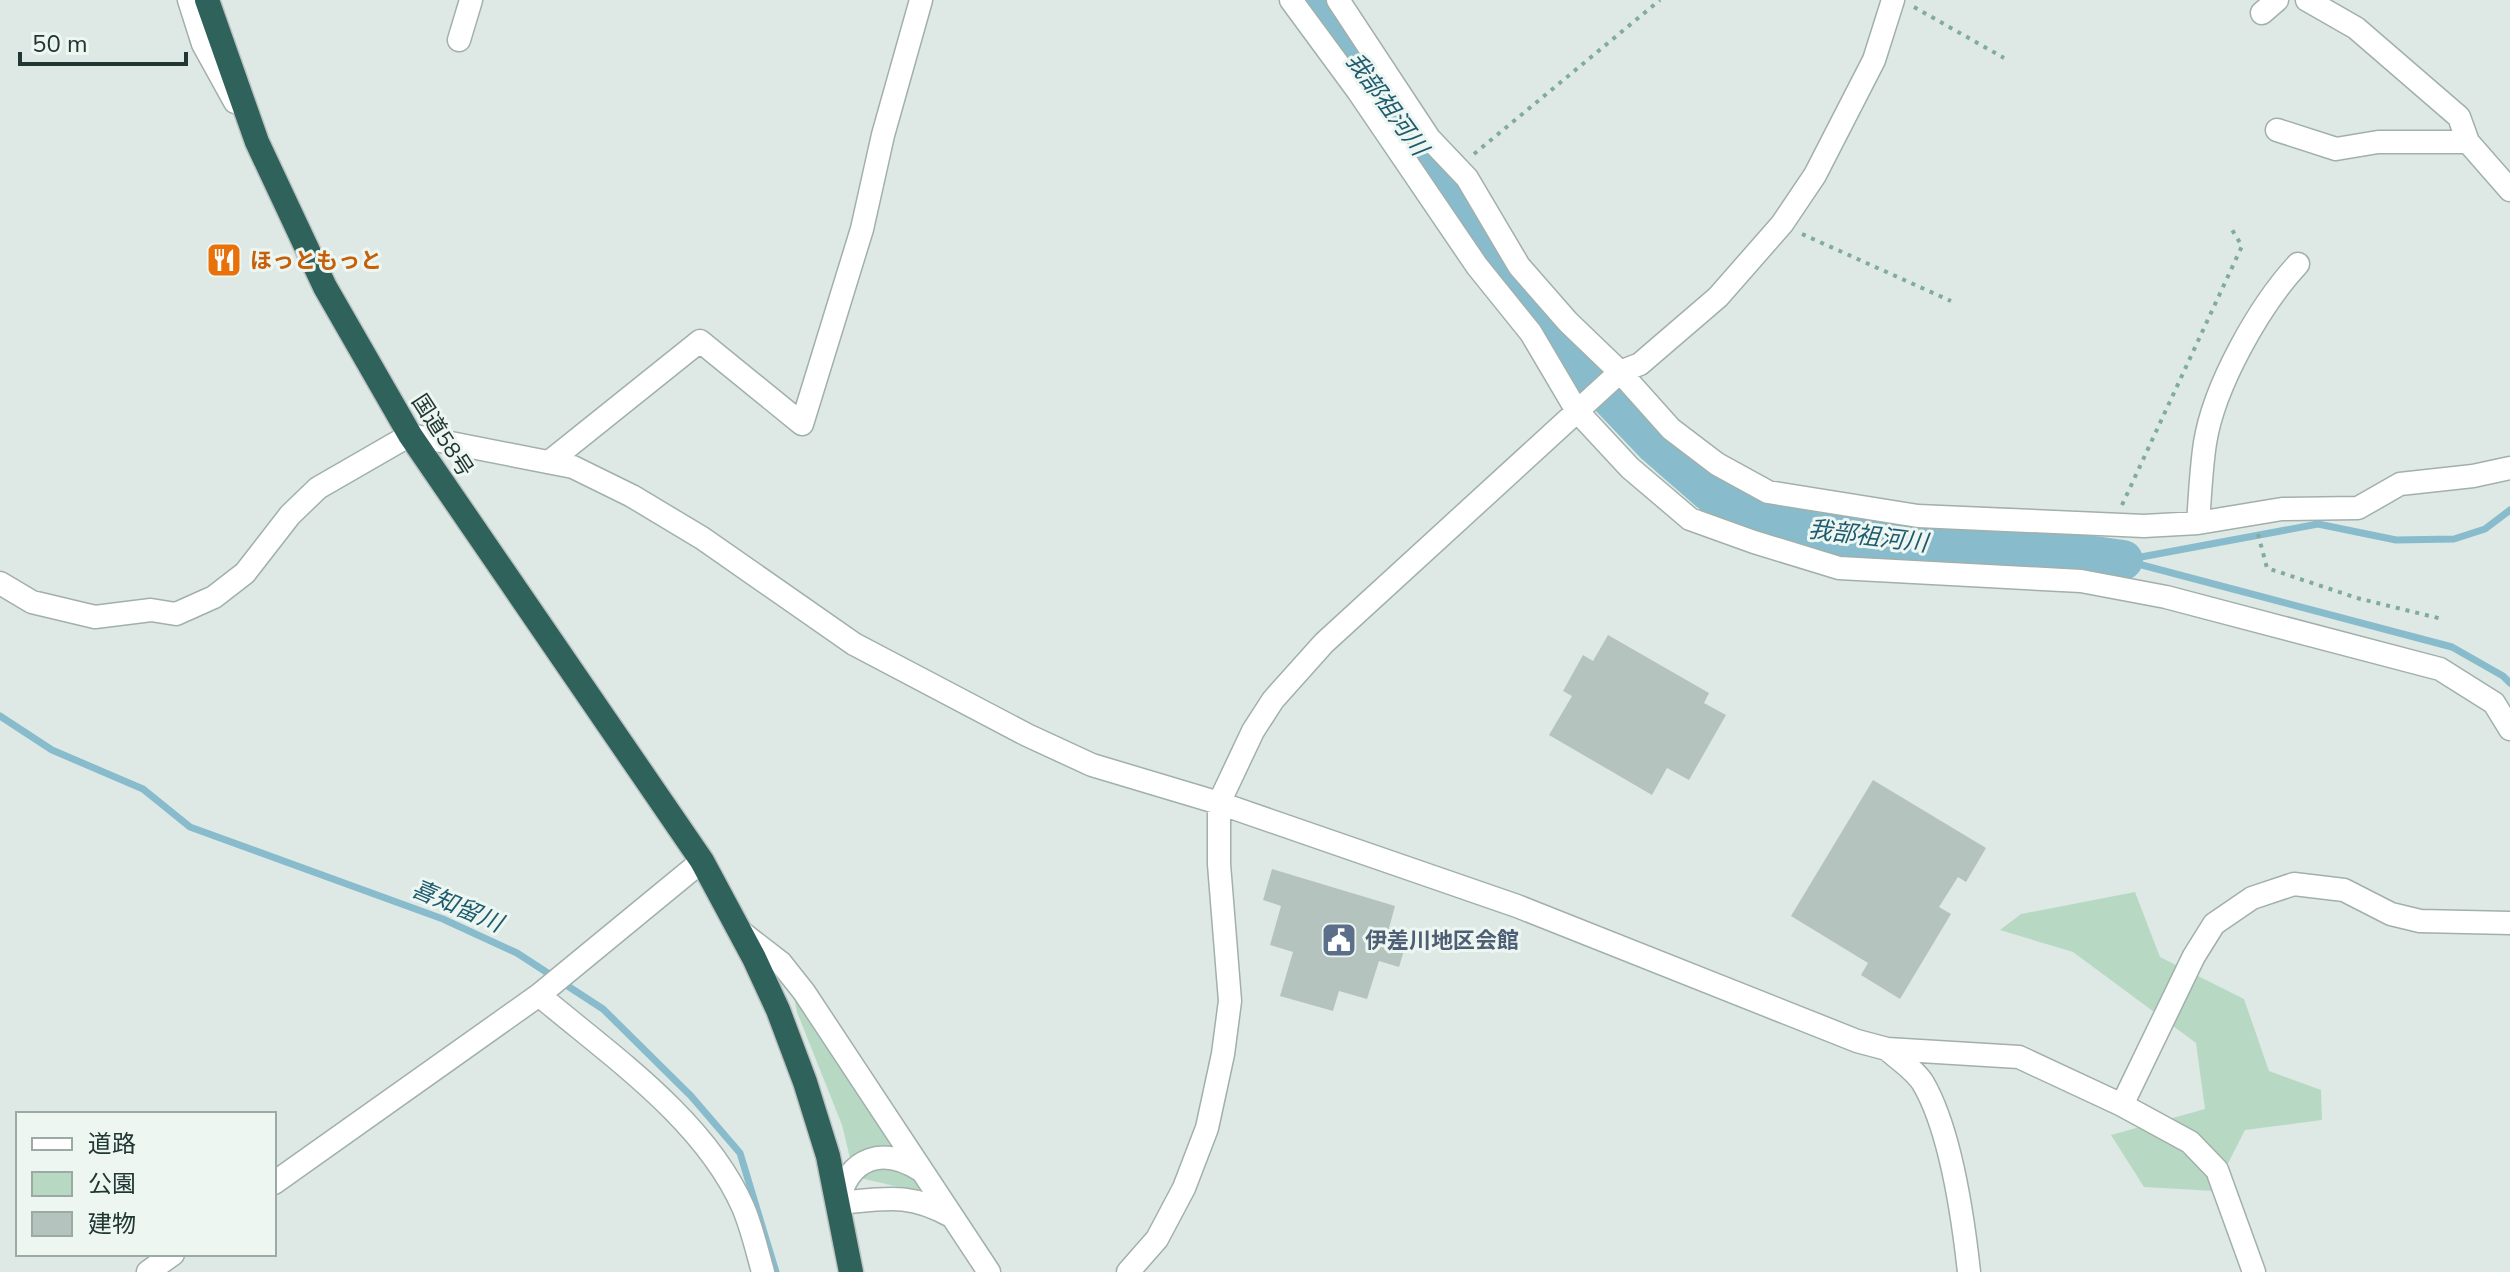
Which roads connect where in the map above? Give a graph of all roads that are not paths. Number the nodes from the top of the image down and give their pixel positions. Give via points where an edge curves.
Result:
1 (189, 0) edge
2 (207, 0) edge
3 (471, 0) edge
4 (921, 0) edge
5 (1291, 0) edge
6 (1338, 0) edge
7 (2307, 0) edge
8 (1903, 4) edge
9 (459, 40) dead end
10 (2277, 130) dead end
11 (257, 142) junction
12 (2468, 142) junction
13 (2510, 190) edge
14 (2298, 264) dead end
15 (1617, 375) junction
16 (1582, 407) junction
17 (410, 435) junction
18 (549, 462) junction
19 (2510, 468) edge
20 (2198, 523) junction
21 (0, 583) edge
22 (2510, 729) edge
23 (1219, 803) junction
24 (702, 861) junction
25 (2510, 923) edge
26 (740, 931) junction
27 (542, 992) junction
28 (1887, 1049) junction
29 (2122, 1105) junction
30 (924, 1172) junction
31 (276, 1182) edge
32 (838, 1203) junction
33 (952, 1216) junction
34 (170, 1256) edge
35 (148, 1272) edge
36 (763, 1272) edge
37 (851, 1272) edge
38 (989, 1272) edge
39 (1128, 1272) edge
40 (1969, 1272) edge
41 (2254, 1272) edge

1 - 11 street via 203,44
2 - 11 highway, 国道58号
3 - 9 street
4 - 18 street via 862,229 802,424 700,341
5 - 16 street
6 - 15 street via 1429,138 1467,178 1519,266
7 - 12 street via 2356,28 2459,117
8 - 15 street via 1815,175 1782,224 1718,297 1640,364
10 - 12 street via 2336,149 2378,142
11 - 17 highway, 国道58号 via 325,287
12 - 13 street
14 - 20 street via 2281,282 2229,367 2205,441
15 - 16 street
15 - 20 street via 1671,429 1717,464 1768,492 1918,516 2144,526
16 - 22 street via 1630,468 1690,519 1754,542 1839,568 2081,581 2166,597 2440,669 2494,703
16 - 23 street via 1324,643 1273,700
17 - 18 street
17 - 21 street via 318,488 245,573 214,597 176,614 151,610 95,617 32,602
17 - 24 highway, 国道58号
18 - 23 street via 573,467 632,496 854,644 1027,735 1092,765
19 - 20 street via 2400,484 2358,508 2282,509
23 - 28 street via 1517,906
23 - 39 street via 1230,1001 1223,1054 1207,1128 1184,1188 1157,1239
24 - 26 highway, 国道58号
24 - 27 street
25 - 29 street via 2420,921 2391,914 2344,890 2294,884 2252,898 2214,924 2200,945
26 - 30 street via 781,963 804,992
26 - 32 highway, 国道58号 via 805,1082
27 - 31 street
27 - 36 street via 701,1140 742,1206
28 - 29 street via 2019,1057
28 - 40 street via 1922,1081 1939,1121 1959,1198
29 - 41 street via 2190,1142 2217,1170
30 - 32 street via 893,1157 867,1161 850,1173
30 - 33 street
32 - 33 street via 899,1197
32 - 37 highway, 国道58号
33 - 38 street
34 - 35 street

